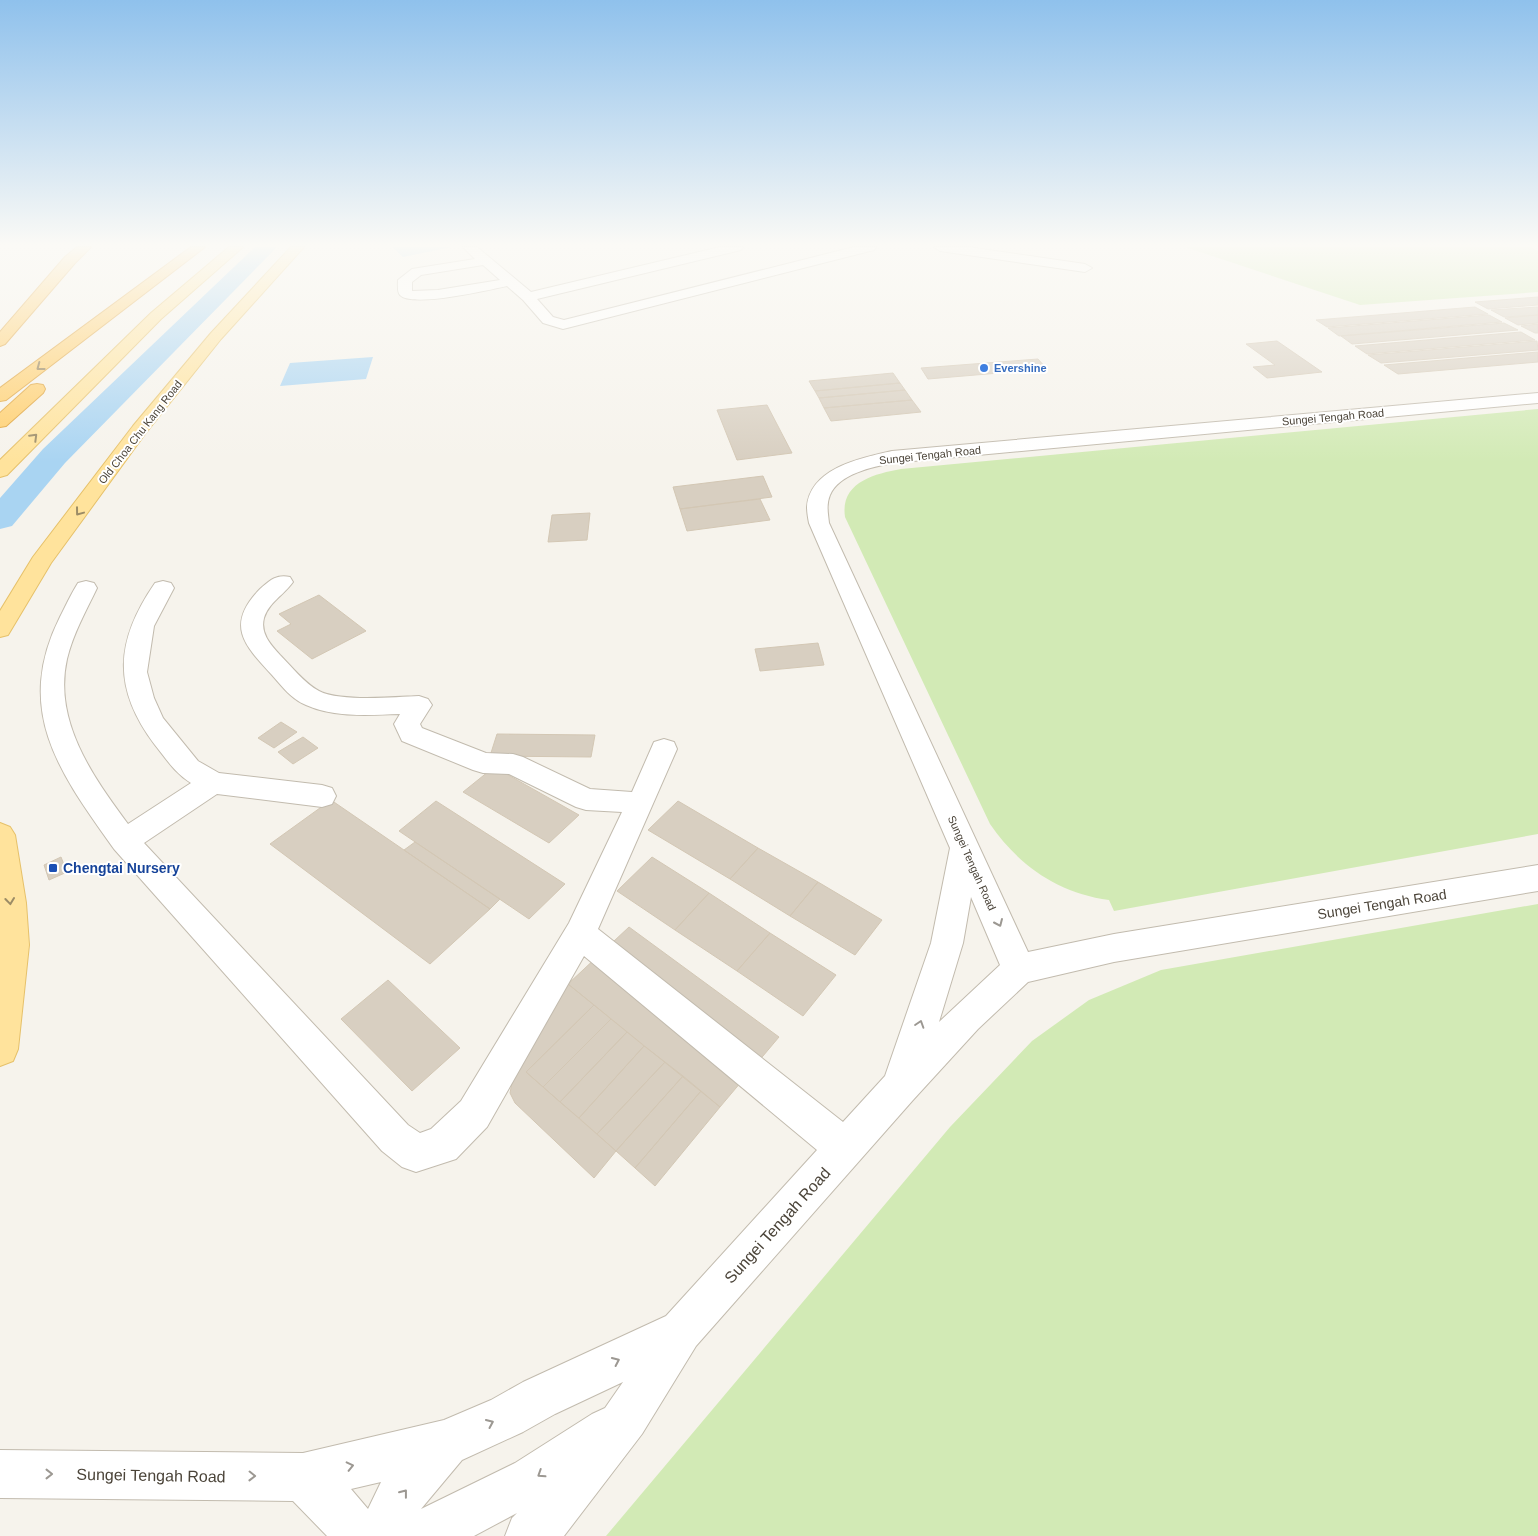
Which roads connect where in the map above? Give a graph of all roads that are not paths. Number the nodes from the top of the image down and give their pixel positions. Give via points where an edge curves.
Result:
1 (19, 319) edge
2 (104, 319) edge
3 (153, 319) edge
4 (232, 319) edge
5 (548, 319) edge
6 (592, 319) edge
7 (93, 327) junction
8 (0, 341) edge
9 (0, 396) edge
10 (1538, 398) edge
11 (0, 422) edge
12 (0, 471) edge
13 (282, 582) dead end
14 (86, 588) dead end
15 (163, 588) dead end
16 (0, 630) edge
17 (664, 749) dead end
18 (213, 783) junction
19 (322, 796) dead end
20 (641, 803) junction
21 (0, 835) edge
22 (124, 841) junction
23 (965, 847) junction
24 (1538, 878) edge
25 (580, 933) junction
26 (1019, 969) junction
27 (0, 1049) edge
28 (900, 1087) junction
29 (846, 1149) junction
30 (681, 1332) junction
31 (626, 1418) junction
32 (445, 1443) junction
33 (0, 1474) edge
34 (303, 1477) junction
35 (358, 1536) edge
36 (381, 1536) edge
37 (417, 1536) edge
38 (530, 1536) edge

1 - 8 highway
2 - 7 highway
12 -> 3 main road
4 -> 16 main road, Old Choa Chu Kang Road via 139,430 41,562
5 - 6 street via 552,323 564,324
7 -> 9 highway
7 - 11 highway via 92,340
10 - 23 street, Sungei Tengah Road via 892,457 857,465 830,481 817,500 819,523
13 - 20 street via 264,596 251,628 257,644 296,686 316,701 419,705 407,724 411,734 483,763 514,764 586,799
14 - 22 street via 65,629 56,659 52,684 56,718 68,756
15 - 18 street via 142,626 139,640 135,672 141,698 152,722 188,768
17 - 20 street
18 - 19 street
18 - 22 street
20 - 25 street
21 -> 27 main road via 13,945
22 - 25 street via 395,1138 416,1153 442,1145 474,1114
23 -> 26 street, Sungei Tengah Road
28 -> 23 street via 947,943
24 - 26 street, Sungei Tengah Road via 1114,948
25 - 29 street
26 - 28 street, Sungei Tengah Road via 966,1018
28 - 29 street, Sungei Tengah Road
29 - 30 street, Sungei Tengah Road
30 - 31 street, Sungei Tengah Road
32 -> 30 street, Sungei Tengah Road
31 -> 37 street, Sungei Tengah Road via 532,1480
31 - 38 street, Sungei Tengah Road via 555,1510
34 -> 32 street, Sungei Tengah Road
36 -> 32 street, Sungei Tengah Road via 399,1498
33 -> 34 street, Sungei Tengah Road
34 - 35 street

